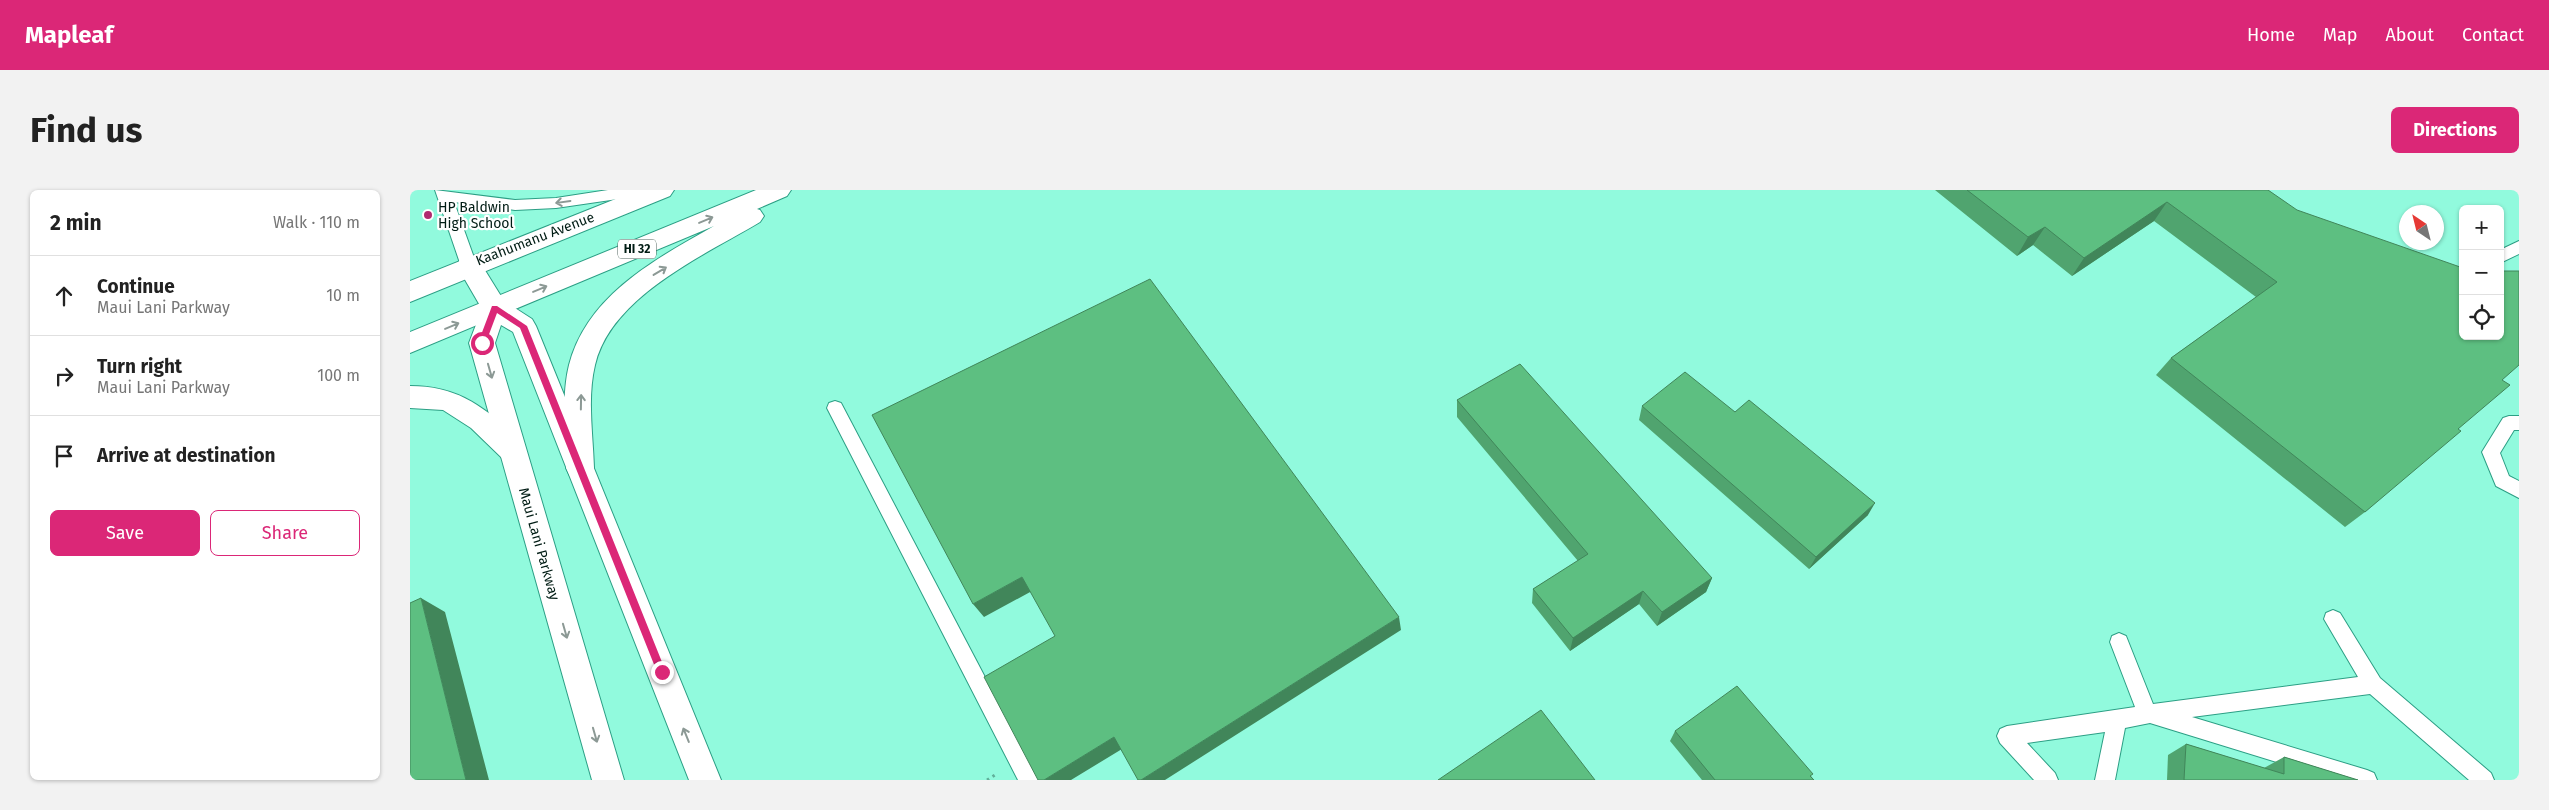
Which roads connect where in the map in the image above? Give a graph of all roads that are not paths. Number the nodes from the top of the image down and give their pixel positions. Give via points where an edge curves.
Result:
1 (645, 190) edge
2 (662, 190) edge
3 (779, 190) edge
4 (797, 190) edge
5 (443, 192) edge
6 (2519, 247) edge
7 (2504, 255) edge
8 (469, 266) junction
9 (410, 292) edge
10 (495, 308) junction
11 (410, 343) edge
12 (410, 397) edge
13 (834, 408) dead end
14 (2519, 423) edge
15 (512, 450) junction
16 (580, 468) junction
17 (2519, 490) edge
18 (2333, 619) dead end
19 (2119, 642) dead end
20 (2373, 684) junction
21 (2148, 714) junction
22 (2117, 721) junction
23 (608, 780) edge
24 (704, 780) edge
25 (1029, 780) edge
26 (2048, 780) edge
27 (2105, 780) edge
28 (2367, 780) edge
29 (2484, 780) edge

1 -> 5 lane via 556,203 515,205
2 - 8 main road, Kaahumanu Avenue
10 -> 3 main road, HI 32
16 -> 4 main road via 582,365 602,320 652,276
5 - 8 lane
6 - 7 lane
8 - 9 main road, Kaahumanu Avenue
8 - 10 main road
11 -> 10 main road, HI 32
10 -> 15 main road, Maui Lani Parkway via 482,343
10 - 16 main road via 523,326
12 - 15 main road via 441,398 464,409
13 - 25 lane
14 - 17 lane via 2509,423 2491,452 2502,481
15 -> 23 main road, Maui Lani Parkway
24 -> 16 main road
18 - 20 lane
19 - 21 lane
20 - 21 lane
20 - 29 lane
21 - 22 lane
21 - 28 lane
22 - 26 lane via 2007,736
22 - 27 lane

